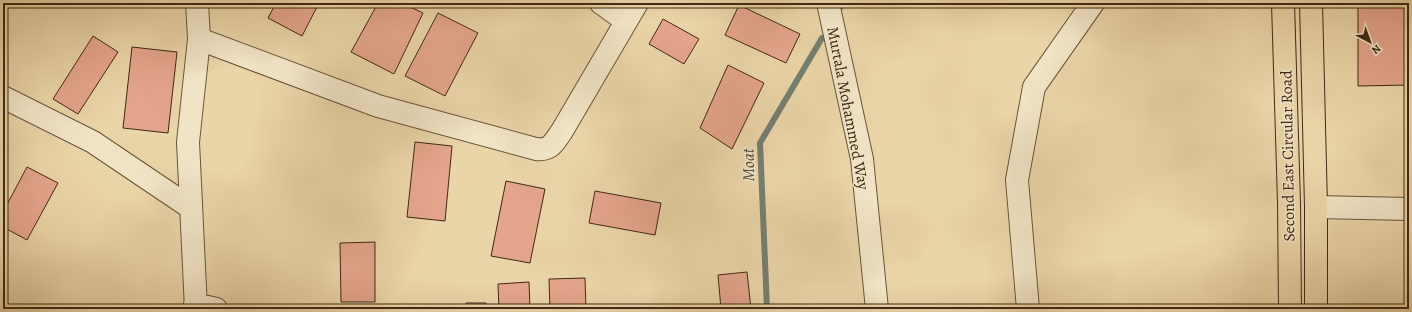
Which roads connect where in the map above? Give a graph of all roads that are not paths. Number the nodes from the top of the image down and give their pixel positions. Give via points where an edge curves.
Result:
1 (197, 3) edge
2 (601, 3) edge
3 (828, 3) edge
4 (1093, 3) edge
5 (1283, 3) edge
6 (1311, 3) edge
7 (631, 12) edge
8 (199, 39) junction
9 (3, 97) edge
10 (1316, 207) junction
11 (191, 208) junction
12 (1409, 209) edge
13 (195, 306) edge
14 (216, 309) edge
15 (877, 309) edge
16 (1028, 309) edge
17 (1290, 309) edge
18 (1316, 309) edge

1 - 8 street
2 - 7 street
3 - 15 street, Murtala Mohammed Way via 862,159
4 - 16 street via 1034,87 1017,180
5 - 17 main road, Second East Circular Road
6 - 10 main road, Second East Circular Road
7 - 8 street via 562,131 550,148 544,150 378,106
8 - 11 street via 188,142
9 - 11 street via 92,142
10 - 12 street
10 - 18 main road, Second East Circular Road
11 - 13 street
13 - 14 street

